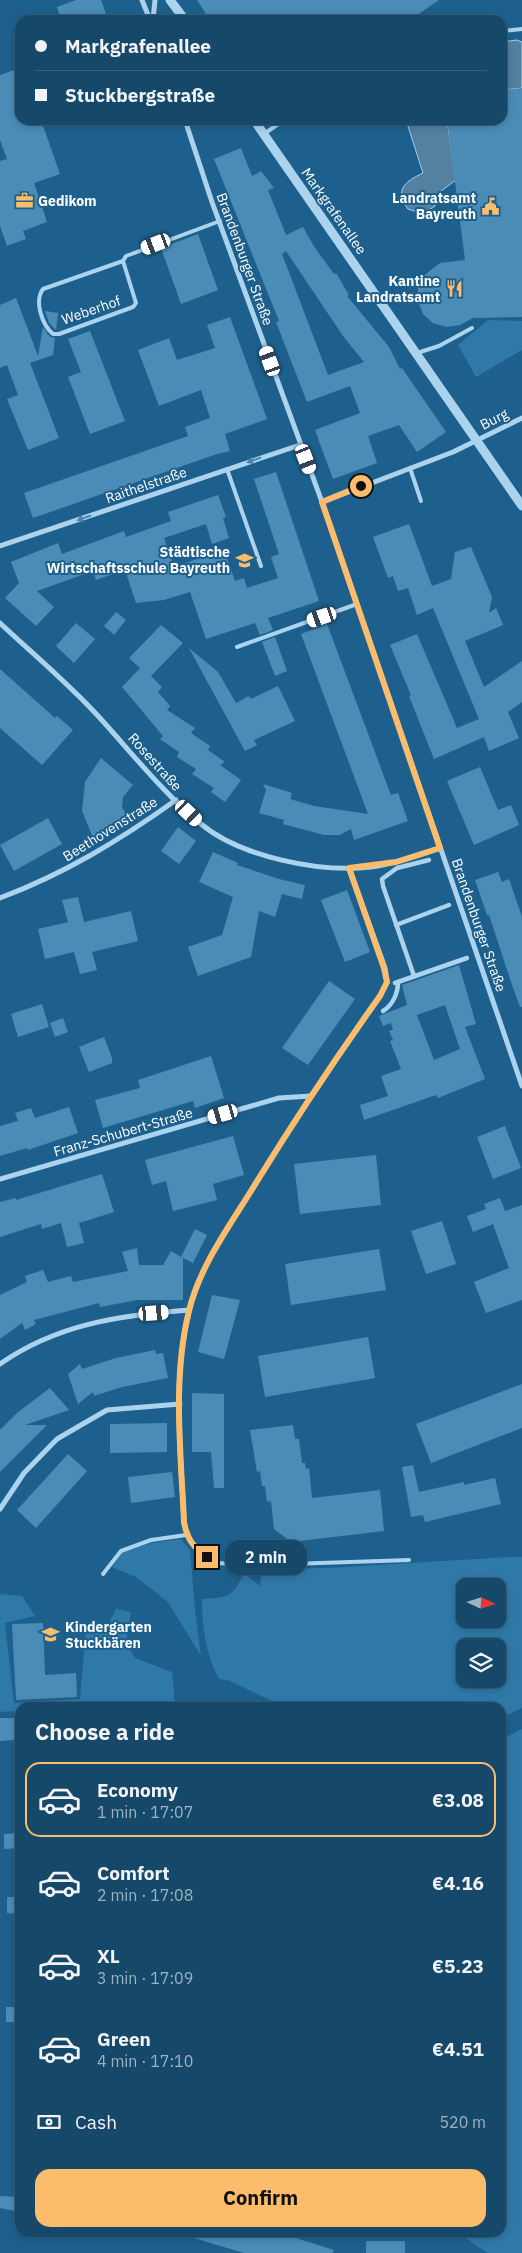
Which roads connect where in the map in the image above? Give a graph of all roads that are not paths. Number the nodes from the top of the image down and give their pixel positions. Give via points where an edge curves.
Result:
1 (142, 0) edge
2 (155, 0) edge
3 (170, 0) edge
4 (149, 15) edge
5 (152, 15) edge
6 (181, 15) edge
7 (522, 29) edge
8 (507, 30) edge
9 (187, 125) edge
10 (258, 125) edge
11 (277, 125) edge
12 (264, 134) junction
13 (220, 221) junction
14 (123, 261) junction
15 (472, 328) dead end
16 (415, 354) junction
17 (522, 418) edge
18 (476, 441) junction
19 (300, 445) junction
20 (410, 468) junction
21 (227, 469) junction
22 (421, 501) dead end
23 (322, 502) junction
24 (522, 506) edge
25 (0, 546) edge
26 (261, 566) dead end
27 (357, 604) junction
28 (0, 622) edge
29 (237, 647) dead end
30 (176, 800) junction
31 (440, 848) junction
32 (429, 860) dead end
33 (349, 868) junction
34 (384, 869) dead end
35 (386, 874) junction
36 (0, 898) edge
37 (449, 905) dead end
38 (396, 925) junction
39 (467, 958) dead end
40 (414, 976) junction
41 (384, 1011) dead end
42 (522, 1086) edge
43 (311, 1096) junction
44 (0, 1179) edge
45 (189, 1310) junction
46 (0, 1364) edge
47 (180, 1404) junction
48 (0, 1509) edge
49 (186, 1535) junction
50 (409, 1560) dead end
51 (215, 1563) joint
52 (103, 1574) dead end

1 - 4 street
2 - 5 street
3 - 6 street
7 - 8 lane
9 - 13 street, Brandenburger Straße
10 - 12 street, Markgrafenallee
11 - 12 lane
12 - 16 street, Markgrafenallee
13 - 14 lane, Weberhof via 126,256
13 - 19 street, Brandenburger Straße
14 - 14 lane, Weberhof via 135,296 133,307 59,334 48,330 38,302 43,289
15 - 16 lane via 439,346
16 - 18 street, Markgrafenallee
17 - 18 street, Burg
18 - 20 street
18 - 24 street, Markgrafenallee
19 -> 21 street, Raithelstraße
19 - 23 street, Brandenburger Straße
20 - 22 lane
20 - 23 street
21 -> 25 street, Raithelstraße
21 - 26 lane
23 - 27 street, Brandenburger Straße
27 - 29 lane
27 - 31 street, Brandenburger Straße
28 - 30 street, Rosestraße via 97,714
30 - 33 street, Rosestraße via 202,825 234,844 266,856
30 - 36 street, Beethovenstraße via 84,861
31 - 33 street, Rosestraße via 396,862
31 - 42 street, Brandenburger Straße
32 - 35 street
33 - 43 street via 387,982
34 - 35 street
35 - 38 street via 380,887
37 - 38 street
38 - 40 street
39 - 40 street
40 - 41 street via 397,983 398,991
43 - 44 street, Franz-Schubert-Straße via 279,1098
43 - 45 street via 223,1236 198,1283
45 - 46 street via 135,1314 82,1324 33,1344
45 - 47 street via 182,1352
47 - 48 street via 107,1410 57,1439 24,1473
47 - 49 street
49 - 51 street via 194,1547
49 - 52 lane via 151,1540 121,1550
50 - 51 lane via 261,1565

